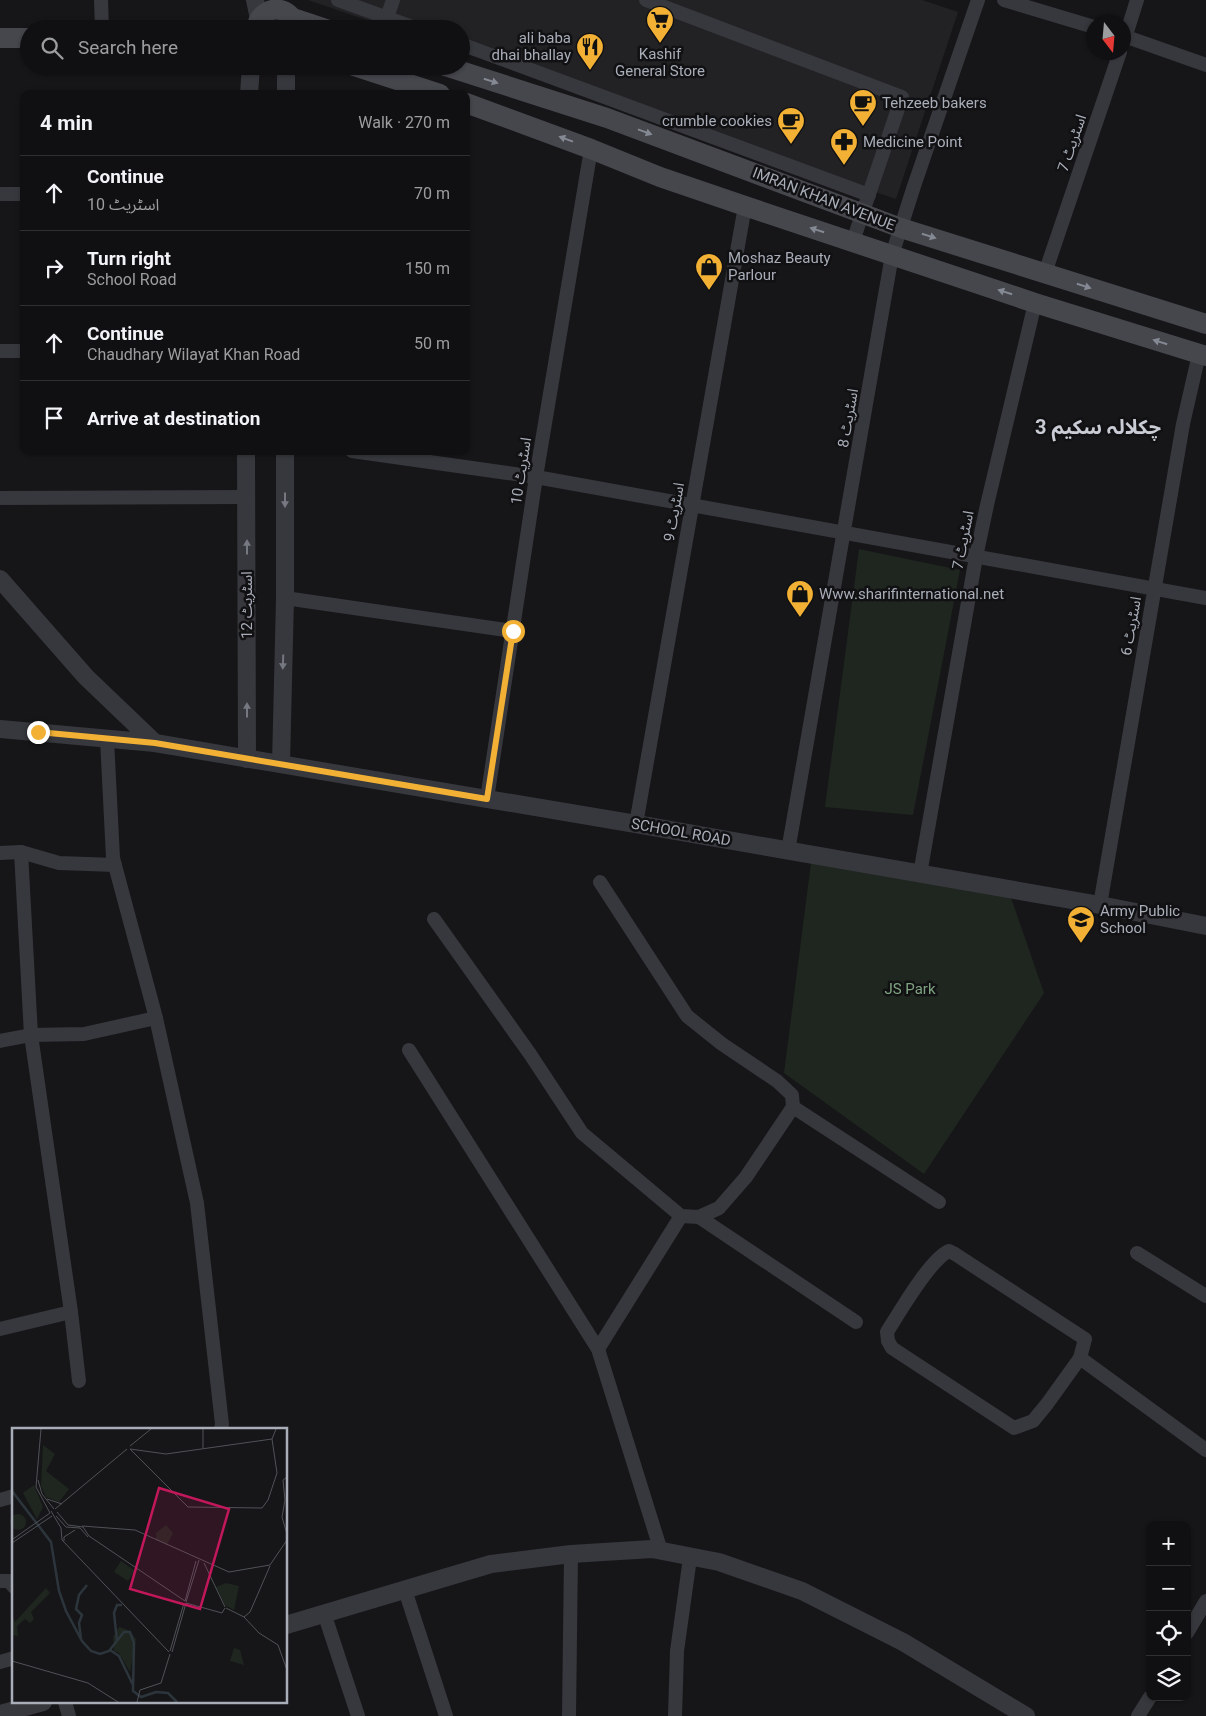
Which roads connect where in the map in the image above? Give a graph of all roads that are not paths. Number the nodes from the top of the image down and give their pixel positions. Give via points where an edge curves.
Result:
1 (101, 0) edge
2 (338, 0) edge
3 (393, 0) edge
4 (646, 0) edge
5 (978, 0) edge
6 (1004, 0) edge
7 (1137, 0) edge
8 (290, 15) edge
9 (257, 16) edge
10 (1131, 18) edge
11 (102, 20) edge
12 (303, 20) edge
13 (379, 20) edge
14 (386, 20) edge
15 (1086, 25) edge
16 (0, 38) edge
17 (20, 38) edge
18 (1131, 40) edge
19 (470, 48) edge
20 (1117, 60) edge
21 (1206, 65) edge
22 (470, 74) edge
23 (249, 75) edge
24 (286, 75) edge
25 (382, 75) edge
26 (248, 90) edge
27 (286, 90) edge
28 (428, 90) edge
29 (470, 104) edge
30 (591, 149) junction
31 (0, 194) edge
32 (20, 194) edge
33 (865, 204) junction
34 (745, 206) junction
35 (901, 228) junction
36 (853, 241) junction
37 (892, 255) junction
38 (1045, 273) junction
39 (1035, 303) junction
40 (1206, 322) edge
41 (20, 351) edge
42 (0, 352) edge
43 (1202, 355) edge
44 (246, 455) edge
45 (285, 455) edge
46 (395, 455) edge
47 (536, 477) junction
48 (247, 497) junction
49 (0, 498) edge
50 (692, 506) junction
51 (844, 533) junction
52 (976, 557) junction
53 (0, 579) edge
54 (1154, 588) junction
55 (285, 598) junction
56 (1206, 598) edge
57 (513, 631) junction
58 (0, 729) edge
59 (107, 739) junction
60 (155, 743) junction
61 (247, 759) junction
62 (280, 764) junction
63 (487, 799) junction
64 (636, 824) junction
65 (788, 851) junction
66 (21, 852) junction
67 (0, 853) edge
68 (116, 865) junction
69 (920, 874) junction
70 (600, 882) dead end
71 (1100, 905) junction
72 (434, 919) dead end
73 (1206, 926) edge
74 (156, 1018) junction
75 (31, 1035) junction
76 (0, 1041) edge
77 (410, 1050) dead end
78 (793, 1107) junction
79 (939, 1202) dead end
80 (681, 1216) junction
81 (698, 1217) junction
82 (1138, 1253) dead end
83 (1206, 1296) edge
84 (71, 1312) junction
85 (856, 1322) dead end
86 (0, 1329) edge
87 (598, 1349) junction
88 (1080, 1358) junction
89 (79, 1381) dead end
90 (221, 1428) edge
91 (1206, 1450) edge
92 (661, 1551) junction
93 (571, 1554) junction
94 (690, 1558) junction
95 (0, 1581) edge
96 (12, 1585) edge
97 (405, 1590) junction
98 (1206, 1601) edge
99 (324, 1613) junction
100 (288, 1624) edge
101 (1191, 1626) edge
102 (1147, 1701) edge
103 (36, 1704) edge
104 (0, 1714) edge
105 (358, 1716) edge
106 (446, 1716) edge
107 (569, 1716) edge
108 (675, 1716) edge
109 (1026, 1716) edge
110 (1138, 1716) edge

1 - 11 street
2 - 13 street
3 - 14 street
4 - 33 street via 902,97
5 - 35 street, اسٹریٹ 8
6 - 15 street
7 - 10 street
8 - 9 main road via 275,9
8 - 12 main road
16 - 17 main road
18 - 21 street
19 - 33 street
20 - 38 street, اسٹریٹ 7
22 -> 33 main road, IMRAN KHAN AVENUE
23 - 26 street
24 - 27 street
25 - 28 main road
30 -> 29 main road, IMRAN KHAN AVENUE
30 - 34 main road, IMRAN KHAN AVENUE
30 - 47 street, اسٹریٹ 10
31 - 32 street
33 - 35 main road, IMRAN KHAN AVENUE
33 - 36 street
36 -> 34 main road, IMRAN KHAN AVENUE
34 - 50 street, اسٹریٹ 9
35 - 37 street, اسٹریٹ 8
35 -> 38 main road, IMRAN KHAN AVENUE
36 - 37 main road, IMRAN KHAN AVENUE
39 -> 37 main road, IMRAN KHAN AVENUE
37 - 51 street, اسٹریٹ 8
38 -> 40 main road, IMRAN KHAN AVENUE
43 -> 39 main road, IMRAN KHAN AVENUE
39 - 52 street, اسٹریٹ 7
41 - 42 street
43 - 54 street, اسٹریٹ 6 via 1183,424
44 - 48 street, اسٹریٹ 12
45 -> 55 street
46 - 47 street
47 - 50 street
47 - 57 street, اسٹریٹ 10
48 - 49 street
61 -> 48 street, اسٹریٹ 12
50 - 51 street
50 - 64 street, اسٹریٹ 9
51 - 52 street
51 - 65 street, اسٹریٹ 8
52 - 54 street
52 - 69 street, اسٹریٹ 7
53 - 60 street via 86,677
54 - 56 street
54 - 71 street, اسٹریٹ 6
55 - 57 street
55 -> 62 street
57 - 63 street, اسٹریٹ 10
58 - 59 street, SCHOOL ROAD
59 - 60 street, SCHOOL ROAD
59 - 68 street
60 - 61 street, SCHOOL ROAD
61 - 62 street, SCHOOL ROAD
62 - 63 street, SCHOOL ROAD
63 - 64 street, SCHOOL ROAD
64 - 65 street, SCHOOL ROAD
65 - 69 street, SCHOOL ROAD
66 - 67 street
66 - 68 street via 59,863
66 - 75 street
68 - 74 street
69 - 71 street, SCHOOL ROAD
70 - 78 street via 687,1016 777,1081 792,1095
71 - 73 street, SCHOOL ROAD
72 - 80 street via 582,1133
74 - 75 street via 84,1034
74 - 90 street via 198,1203
75 - 76 street
75 - 84 street
77 - 87 street
78 - 79 street
78 - 81 street via 730,1196 719,1208
80 - 81 street
80 - 87 street
81 - 85 street
82 - 83 street
84 - 86 street
84 - 89 street
87 - 92 street
88 - 88 street via 1085,1339 949,1251 931,1266 887,1332 892,1348 1014,1428 1032,1420
88 - 91 street
92 - 93 street
92 - 94 street
93 - 97 street via 491,1564
93 - 107 street
94 - 108 street via 677,1652
94 - 109 street via 719,1562 802,1590 903,1642
95 - 96 street via 9,1581
97 - 99 street
97 - 106 street
98 - 101 street
99 - 100 street
99 - 105 street
102 - 110 street
103 - 104 street

